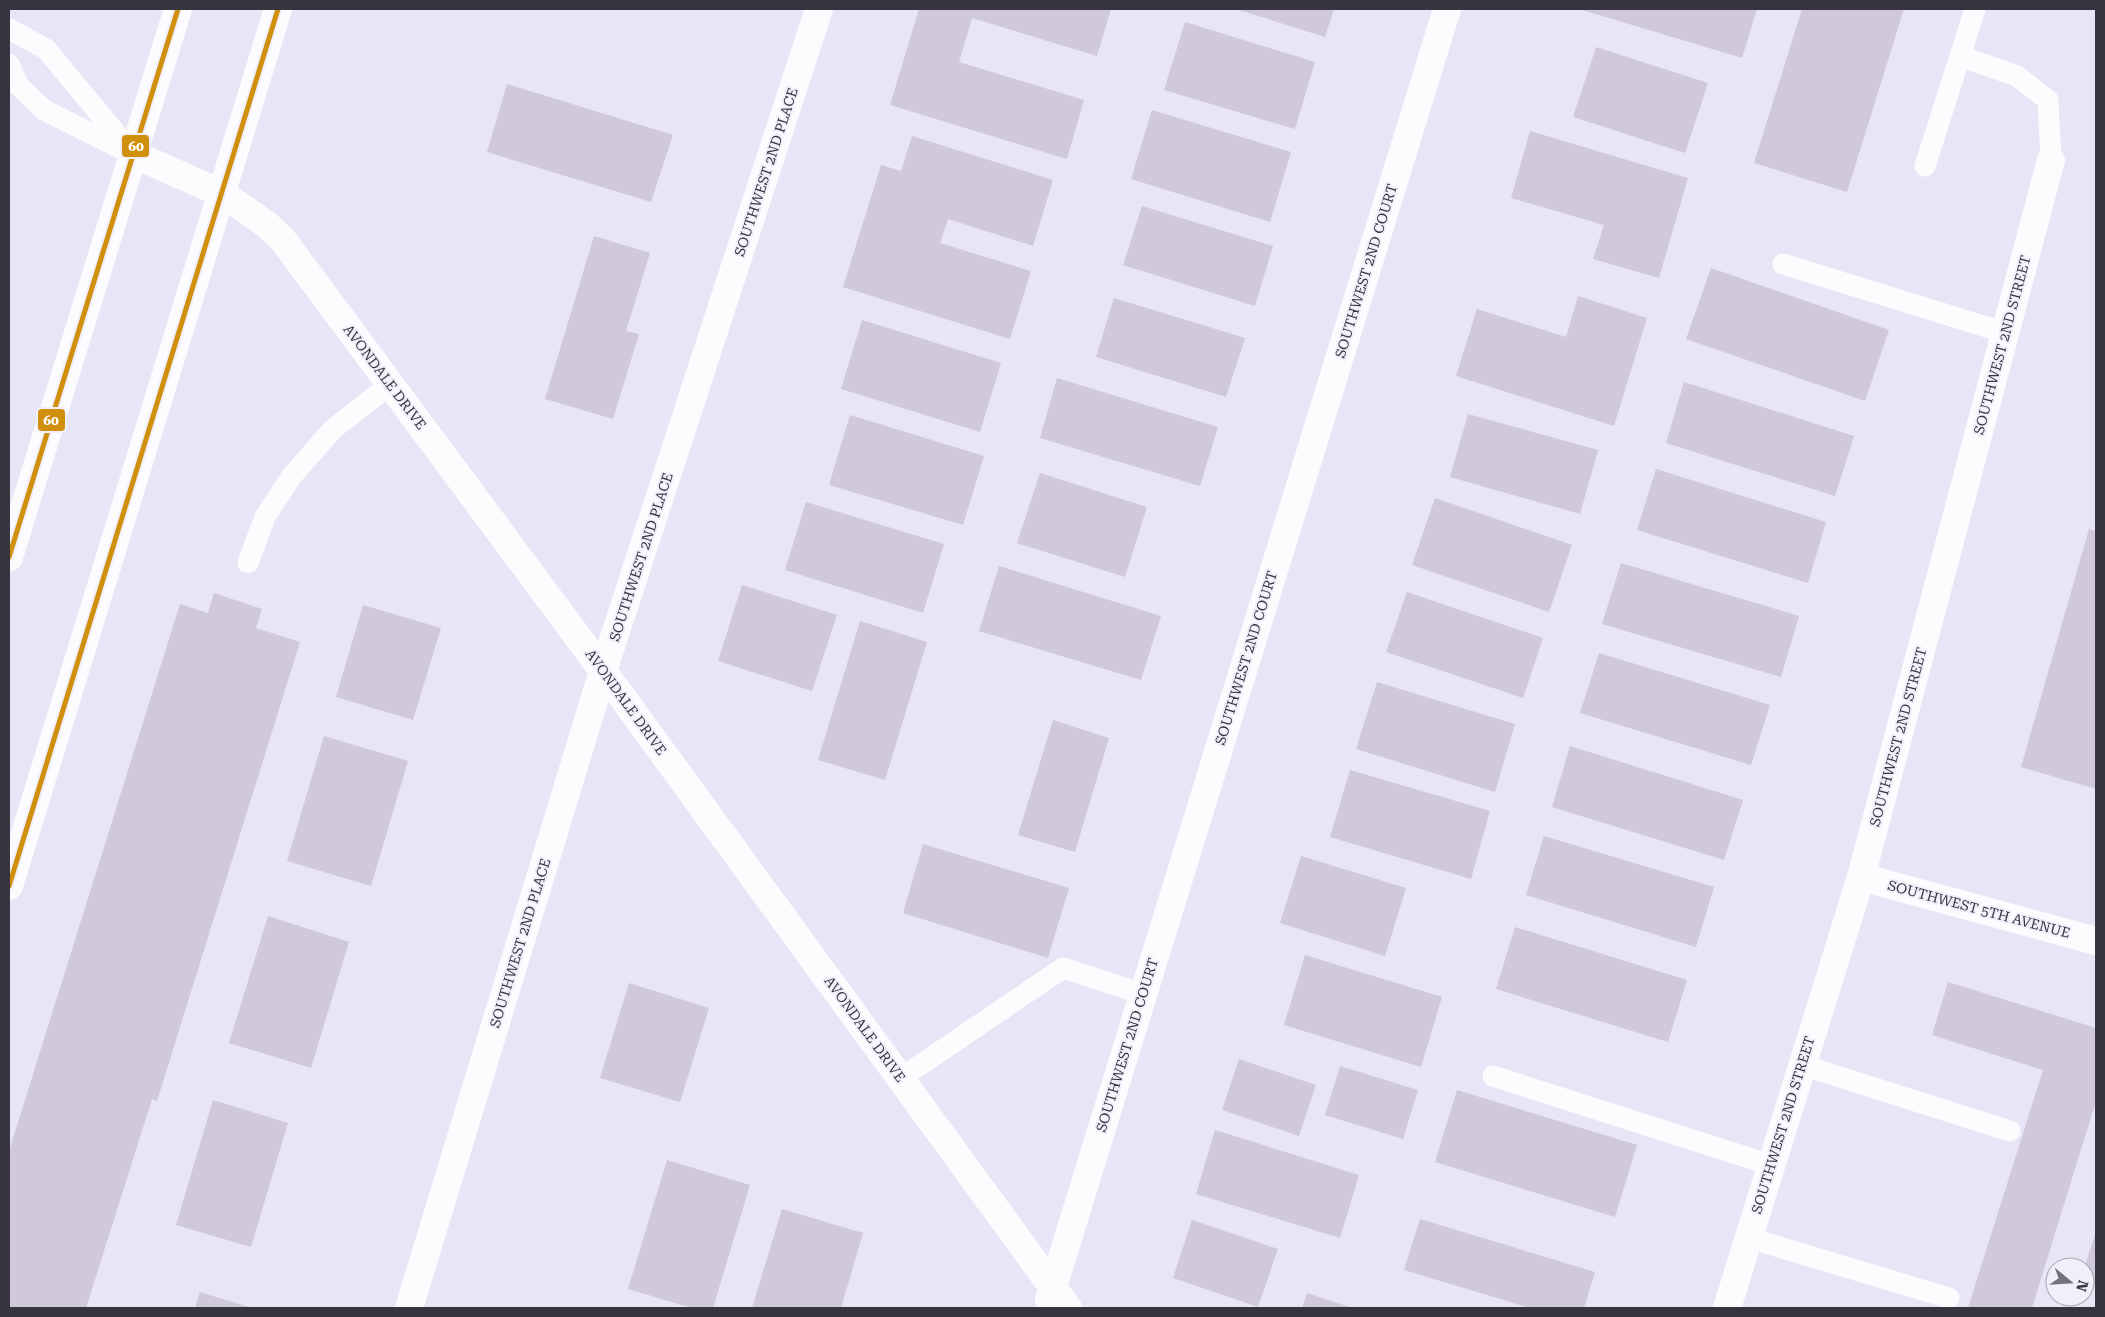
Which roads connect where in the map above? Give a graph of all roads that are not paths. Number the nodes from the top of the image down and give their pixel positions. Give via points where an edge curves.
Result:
1 (178, 9) edge
2 (278, 9) edge
3 (819, 9) edge
4 (1447, 9) edge
5 (1975, 9) edge
6 (9, 29) edge
7 (1960, 56) junction
8 (9, 64) edge
9 (134, 154) junction
10 (2052, 160) joint
11 (1925, 166) dead end
12 (221, 193) junction
13 (1783, 264) dead end
14 (2006, 333) junction
15 (391, 384) junction
16 (9, 557) edge
17 (248, 563) dead end
18 (604, 671) junction
19 (1861, 877) junction
20 (9, 886) edge
21 (2096, 940) edge
22 (1143, 994) junction
23 (1802, 1065) junction
24 (1493, 1076) dead end
25 (901, 1078) junction
26 (2010, 1131) dead end
27 (1771, 1165) junction
28 (1749, 1238) junction
29 (1949, 1298) dead end
30 (1055, 1301) edge
31 (409, 1308) edge
32 (1727, 1308) edge

1 - 9 street
2 - 12 street
3 - 18 street, SOUTHWEST 2ND PLACE
4 - 22 street, SOUTHWEST 2ND COURT
5 - 7 lane
6 - 9 lane via 46,48
7 - 10 lane via 2017,76 2048,100
7 - 11 lane
8 - 9 lane via 18,85 44,110
9 - 12 street, AVONDALE DRIVE
9 - 16 street
10 - 14 street, SOUTHWEST 2ND STREET
12 - 15 street, AVONDALE DRIVE via 283,240
12 - 20 street
13 - 14 lane
14 - 19 street, SOUTHWEST 2ND STREET
15 - 17 lane via 333,429 291,477 265,517
15 - 18 street, AVONDALE DRIVE
18 - 25 street, AVONDALE DRIVE
18 - 31 street, SOUTHWEST 2ND PLACE
19 - 21 street, SOUTHWEST 5TH AVENUE
19 - 23 street, SOUTHWEST 2ND STREET
22 - 25 lane via 1063,968
22 - 30 street, SOUTHWEST 2ND COURT
23 - 26 lane
23 - 27 street, SOUTHWEST 2ND STREET
24 - 27 lane
25 - 30 street, AVONDALE DRIVE
27 - 28 street, SOUTHWEST 2ND STREET
28 - 29 lane
28 - 32 street, SOUTHWEST 2ND STREET

